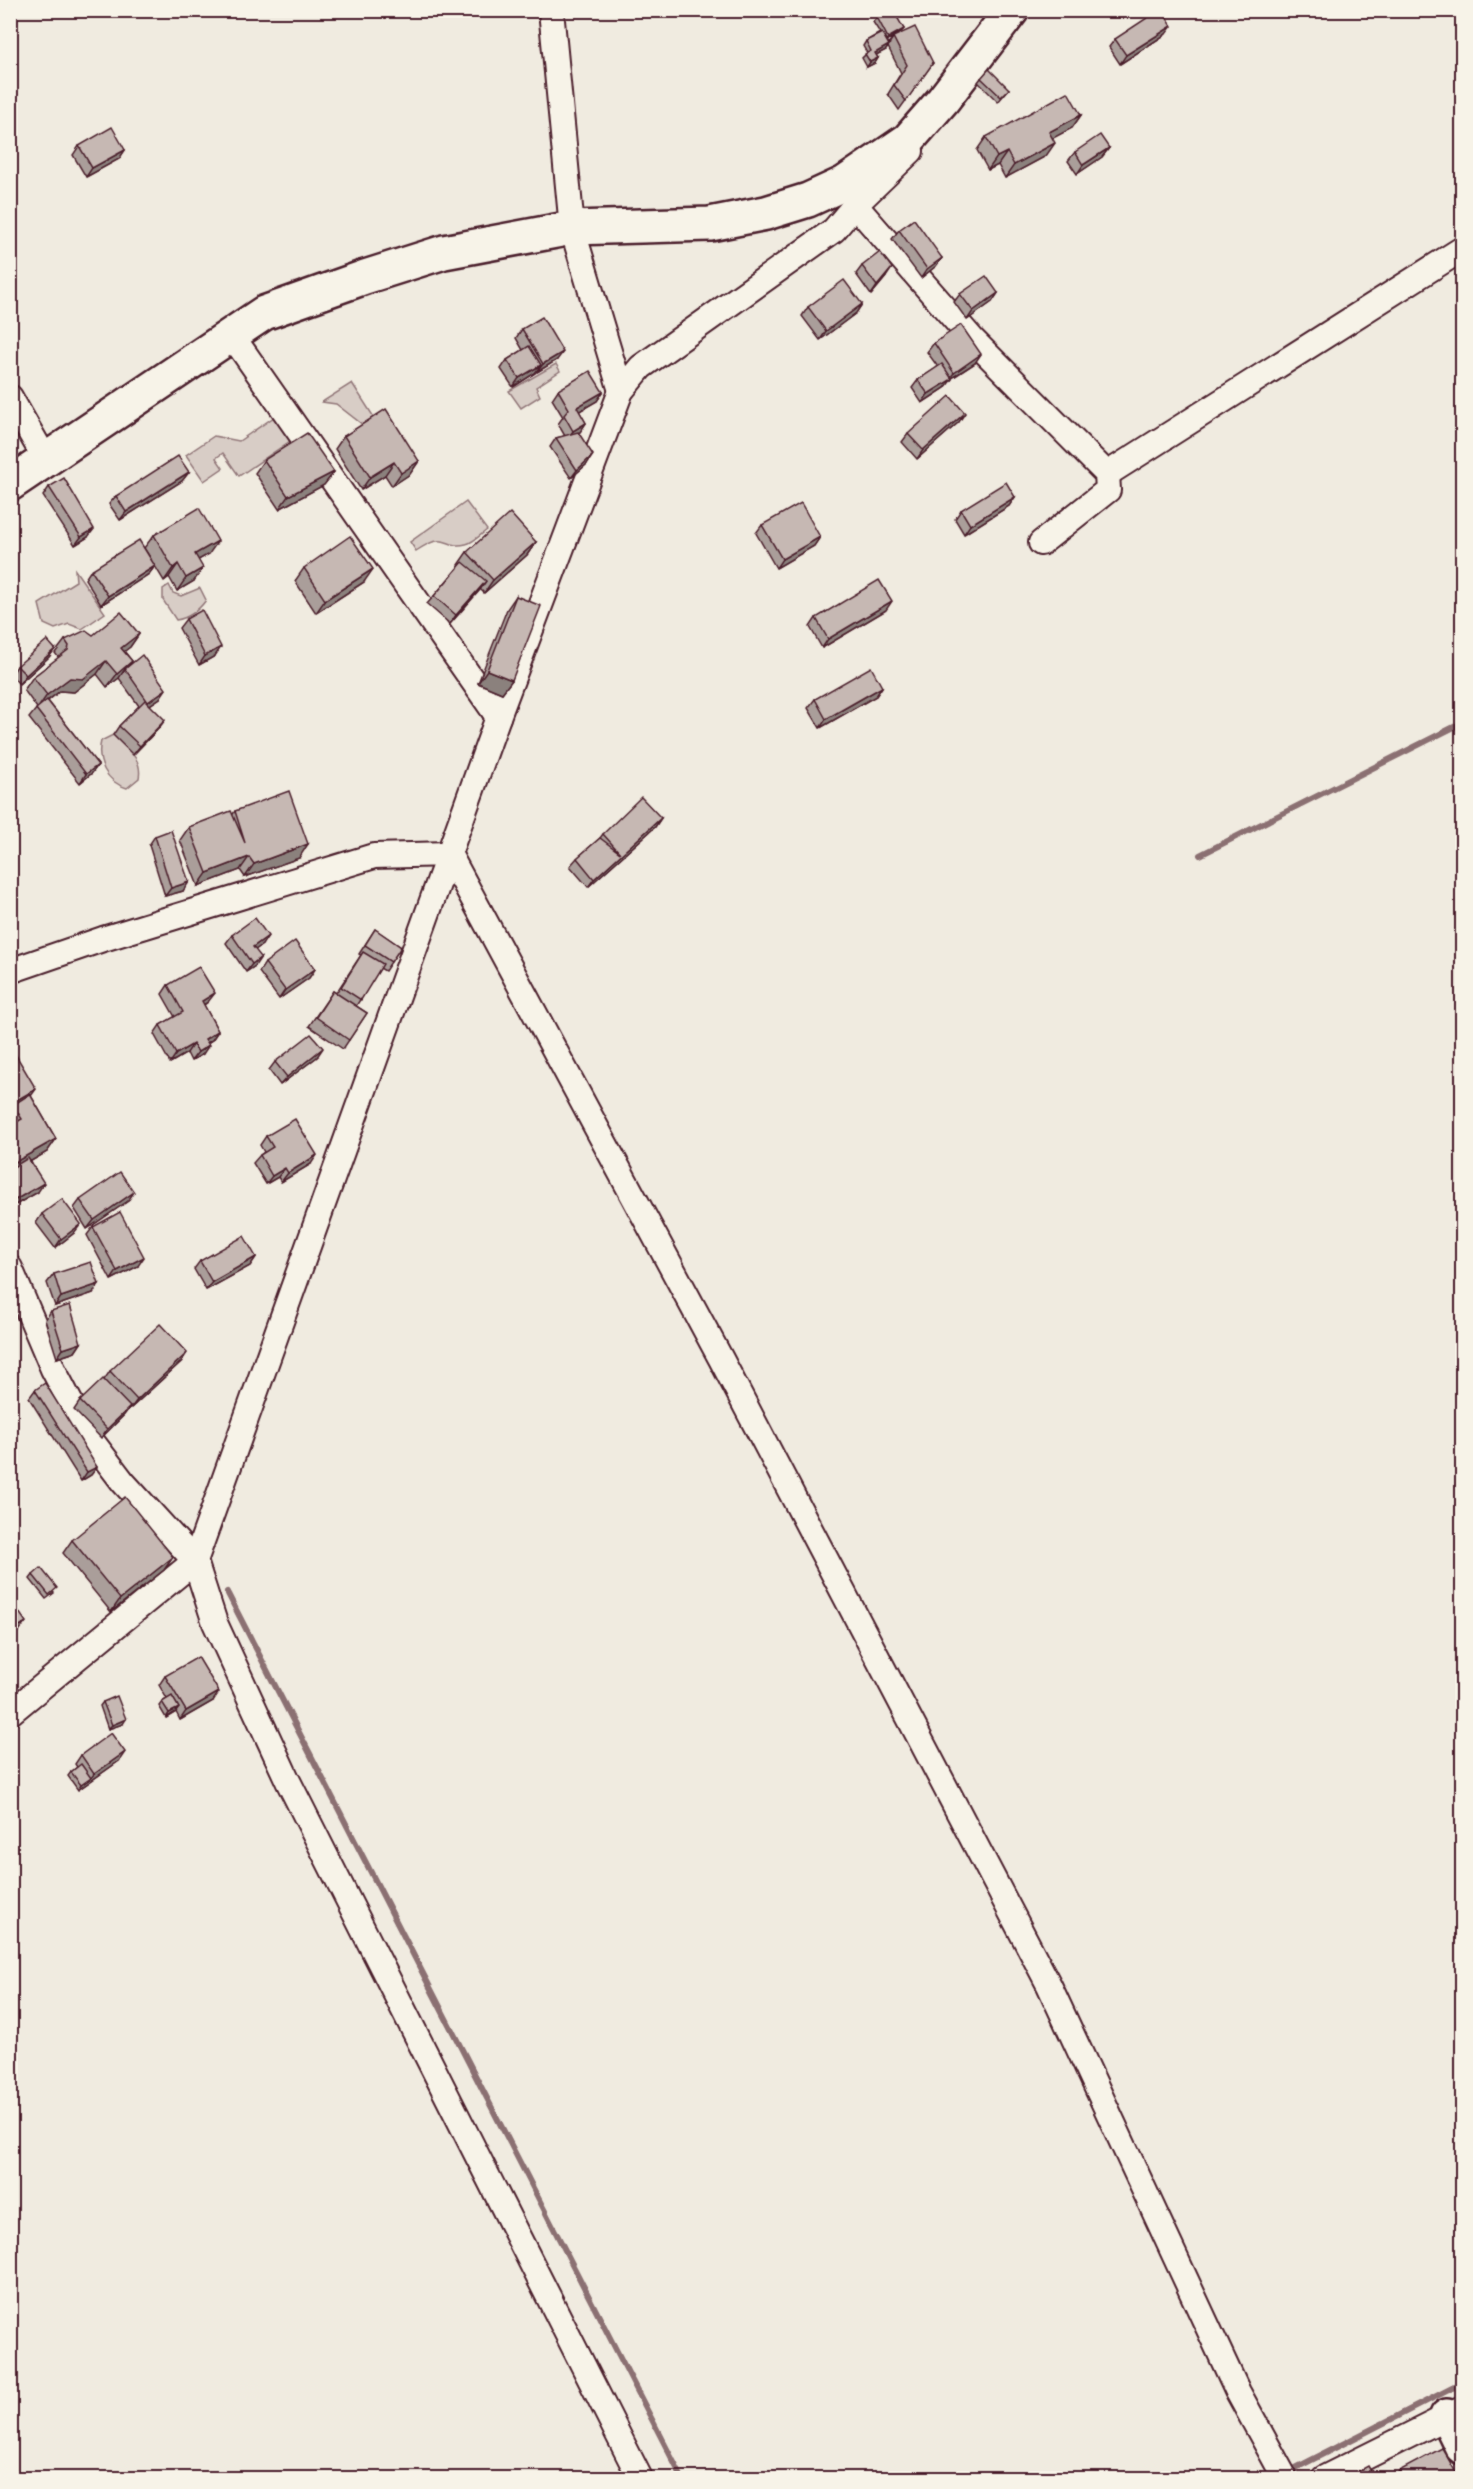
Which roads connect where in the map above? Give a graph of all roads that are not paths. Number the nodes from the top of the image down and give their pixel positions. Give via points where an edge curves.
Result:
1 (551, 10) edge
2 (1012, 10) edge
3 (943, 100) junction
4 (855, 205) junction
5 (572, 228) junction
6 (1462, 249) edge
7 (233, 337) junction
8 (621, 391) junction
9 (10, 397) edge
10 (46, 460) junction
11 (1107, 474) junction
12 (10, 484) edge
13 (1041, 543) dead end
14 (498, 717) junction
15 (449, 854) junction
16 (10, 971) edge
17 (10, 1268) edge
18 (195, 1561) junction
19 (10, 1713) edge
20 (1455, 2413) edge
21 (1462, 2447) edge
22 (1283, 2475) edge
23 (640, 2478) edge
24 (1324, 2478) edge

1 - 5 street
2 - 3 street
3 - 4 street via 909,155
3 - 5 street via 909,140 845,183 808,200 710,224
4 - 8 street via 834,230 641,367
4 - 11 street via 972,339
5 - 7 street via 444,252 365,277 264,313
5 - 8 street
6 - 11 street
7 - 10 street
7 - 14 street
8 - 14 street
9 - 10 street
10 - 12 street
11 - 13 street via 1108,490
14 - 15 street
15 - 16 street via 374,856
15 - 18 street
15 - 22 street via 715,1349 1049,1985 1238,2392
17 - 18 street via 53,1369 88,1436 130,1490
18 - 19 street
18 - 23 street via 215,1623 288,1781
20 - 21 street
20 - 24 street

